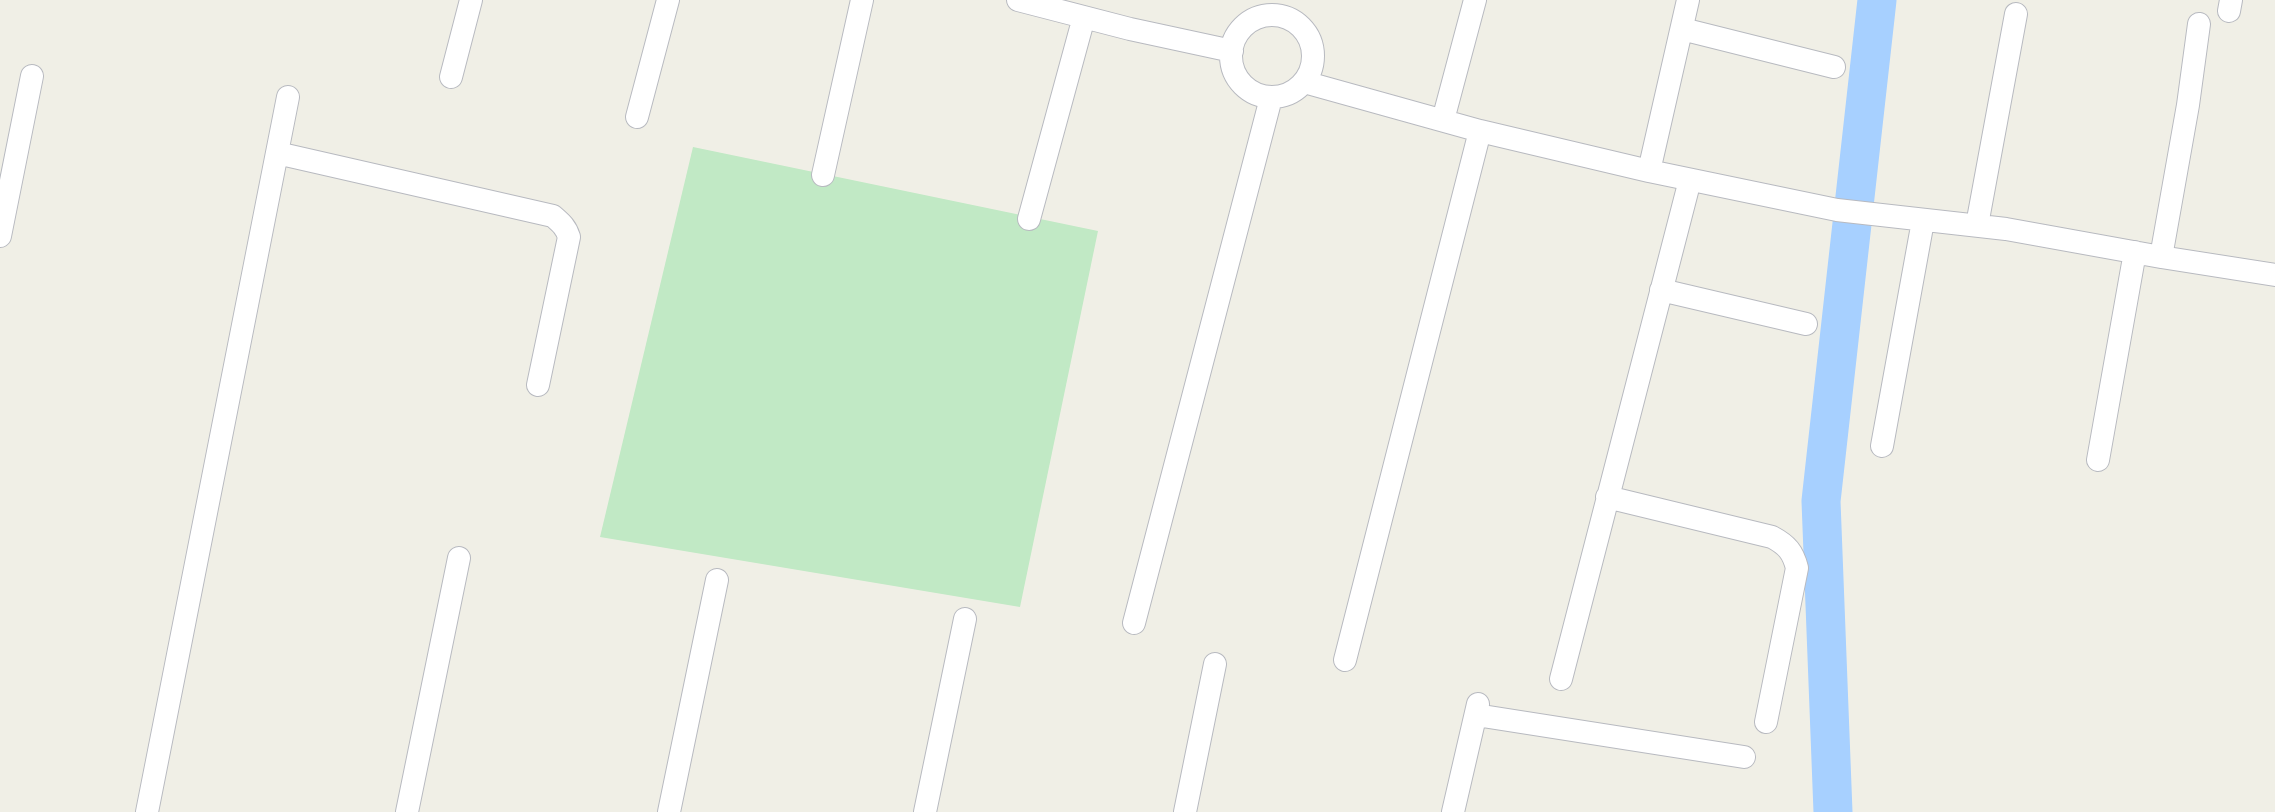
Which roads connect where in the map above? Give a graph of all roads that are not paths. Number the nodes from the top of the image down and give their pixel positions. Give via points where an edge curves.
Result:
1 (471, 0) edge
2 (668, 0) edge
3 (862, 0) edge
4 (1018, 0) edge
5 (1475, 0) edge
6 (1688, 0) edge
7 (1055, 4) edge
8 (1267, 8) edge
9 (2016, 14) dead end
10 (1084, 17) junction
11 (2199, 24) dead end
12 (1682, 29) junction
13 (1232, 51) junction
14 (1834, 67) dead end
15 (32, 76) dead end
16 (452, 77) dead end
17 (1304, 82) junction
18 (288, 97) dead end
19 (1271, 98) junction
20 (637, 117) dead end
21 (1443, 120) junction
22 (1480, 131) junction
23 (277, 153) junction
24 (1649, 171) junction
25 (823, 175) dead end
26 (1690, 180) junction
27 (1029, 219) dead end
28 (1923, 221) junction
29 (1977, 225) junction
30 (0, 236) edge
31 (2136, 252) junction
32 (2161, 257) junction
33 (2275, 275) edge
34 (1661, 290) junction
35 (1806, 324) dead end
36 (538, 385) dead end
37 (1882, 446) dead end
38 (2098, 460) dead end
39 (1607, 497) junction
40 (459, 558) dead end
41 (717, 580) dead end
42 (965, 619) dead end
43 (1134, 623) dead end
44 (1345, 660) dead end
45 (1215, 664) dead end
46 (1561, 679) dead end
47 (1766, 722) dead end
48 (1744, 757) dead end
49 (146, 812) edge
50 (407, 812) edge
51 (669, 812) edge
52 (925, 812) edge
53 (1185, 812) edge
54 (1453, 812) edge

1 - 16 street
2 - 20 street
3 - 25 street
4 - 7 street
5 - 21 street
6 - 12 street
7 - 10 street
8 - 13 street via 1240,32
8 - 17 street via 1294,21 1304,30 1311,42 1314,56 1311,70
9 - 29 street
10 - 13 street
10 - 27 street
11 - 32 street via 2188,105
12 - 14 street
12 - 24 street
13 - 19 street via 1232,65 1237,78 1246,88 1258,95
15 - 30 street
17 - 19 street via 1295,91
17 - 21 street
18 - 23 street
19 - 43 street
21 - 22 street
22 - 24 street
22 - 44 street
23 - 36 street via 553,216 567,228 569,237
23 - 49 street
24 - 26 street
26 - 28 street via 1837,210
26 - 34 street
28 - 29 street
28 - 37 street
29 - 31 street
31 - 32 street
31 - 38 street
32 - 33 street
34 - 35 street
34 - 39 street
39 - 46 street
39 - 47 street via 1772,537 1785,544 1794,554 1797,568
40 - 50 street
41 - 51 street
42 - 52 street
45 - 53 street
48 - 54 street via 1477,710

